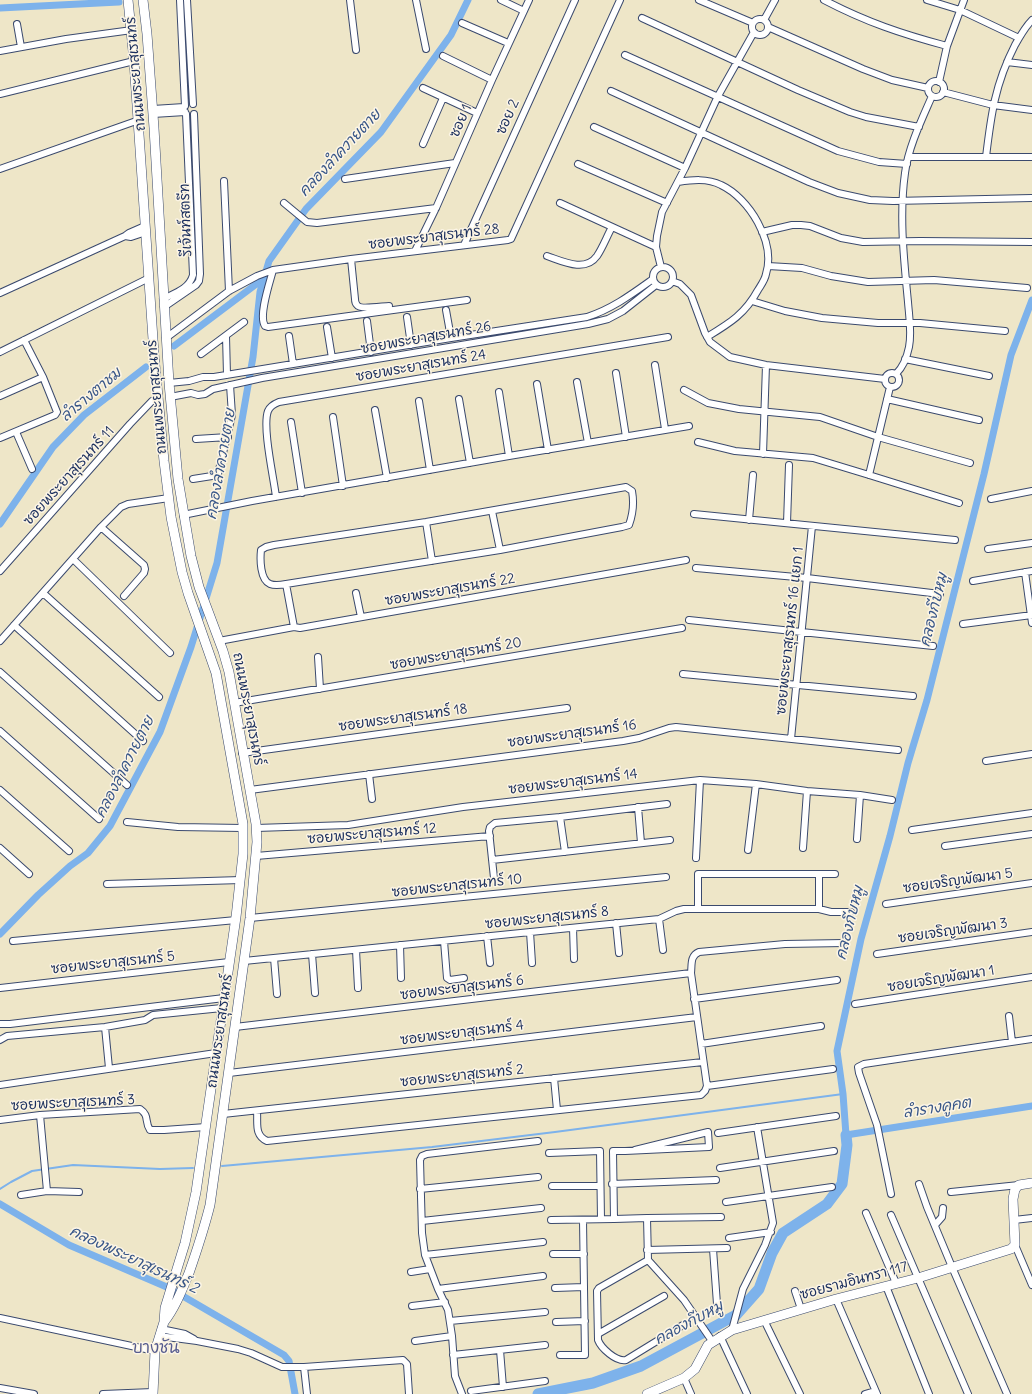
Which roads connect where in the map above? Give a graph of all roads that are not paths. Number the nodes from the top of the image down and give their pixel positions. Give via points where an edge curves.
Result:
1 (128, 0) edge
2 (143, 0) edge
3 (180, 0) edge
4 (187, 0) edge
5 (350, 0) edge
6 (416, 0) edge
7 (501, 0) edge
8 (528, 0) edge
9 (575, 0) edge
10 (620, 0) edge
11 (699, 0) edge
12 (775, 0) edge
13 (824, 0) edge
14 (927, 0) edge
15 (964, 0) edge
16 (960, 10) junction
17 (524, 11) junction
18 (642, 18) dead end
19 (764, 20) junction
20 (1032, 20) edge
21 (753, 23) junction
22 (18, 24) dead end
23 (462, 24) dead end
24 (768, 26) junction
25 (132, 30) junction
26 (754, 32) junction
27 (1019, 38) junction
28 (508, 44) junction
29 (947, 46) junction
30 (21, 47) junction
31 (426, 49) dead end
32 (356, 50) dead end
33 (0, 51) edge
34 (625, 55) dead end
35 (442, 56) dead end
36 (134, 60) junction
37 (737, 61) junction
38 (1007, 62) junction
39 (1032, 65) edge
40 (492, 80) junction
41 (938, 82) junction
42 (423, 88) dead end
43 (928, 88) junction
44 (611, 91) dead end
45 (944, 92) junction
46 (0, 94) edge
47 (718, 96) junction
48 (932, 96) junction
49 (443, 98) junction
50 (193, 104) junction
51 (993, 105) junction
52 (185, 110) junction
53 (1032, 110) edge
54 (153, 111) junction
55 (477, 113) junction
56 (194, 114) junction
57 (138, 120) junction
58 (594, 127) dead end
59 (919, 127) junction
60 (702, 133) junction
61 (423, 144) dead end
62 (909, 157) junction
63 (986, 157) junction
64 (1032, 157) edge
65 (455, 164) junction
66 (578, 164) dead end
67 (907, 164) junction
68 (685, 168) junction
69 (0, 169) edge
70 (345, 179) dead end
71 (224, 182) dead end
72 (678, 182) junction
73 (1032, 198) edge
74 (903, 201) junction
75 (284, 203) dead end
76 (560, 203) dead end
77 (667, 203) junction
78 (159, 204) junction
79 (144, 205) junction
80 (436, 208) junction
81 (612, 227) junction
82 (145, 229) junction
83 (762, 232) junction
84 (903, 242) junction
85 (1032, 242) edge
86 (464, 245) junction
87 (656, 246) junction
88 (415, 251) junction
89 (546, 256) dead end
90 (351, 258) junction
91 (768, 266) junction
92 (661, 267) junction
93 (271, 271) junction
94 (149, 278) junction
95 (906, 280) junction
96 (672, 281) junction
97 (655, 282) junction
98 (1027, 288) dead end
99 (229, 291) junction
100 (0, 293) edge
101 (467, 300) dead end
102 (752, 302) junction
103 (164, 303) junction
104 (389, 306) dead end
105 (446, 310) dead end
106 (407, 317) dead end
107 (367, 321) dead end
108 (244, 322) dead end
109 (910, 322) junction
110 (327, 327) dead end
111 (1005, 331) dead end
112 (469, 335) junction
113 (226, 336) junction
114 (288, 336) dead end
115 (668, 337) dead end
116 (707, 337) junction
117 (166, 338) junction
118 (451, 338) junction
119 (24, 340) junction
120 (470, 343) junction
121 (411, 344) junction
122 (0, 352) edge
123 (371, 352) junction
124 (201, 354) dead end
125 (332, 358) junction
126 (905, 359) junction
127 (320, 360) junction
128 (293, 364) junction
129 (655, 365) dead end
130 (766, 365) junction
131 (323, 368) junction
132 (616, 373) dead end
133 (896, 374) junction
134 (227, 375) junction
135 (989, 376) dead end
136 (43, 377) junction
137 (885, 380) junction
138 (189, 381) junction
139 (577, 382) dead end
140 (169, 383) junction
141 (537, 384) dead end
142 (230, 385) junction
143 (890, 387) junction
144 (684, 390) dead end
145 (499, 392) dead end
146 (191, 393) junction
147 (0, 396) edge
148 (170, 397) junction
149 (459, 399) dead end
150 (887, 399) junction
151 (158, 400) junction
152 (418, 401) dead end
153 (375, 410) dead end
154 (764, 412) junction
155 (333, 417) dead end
156 (979, 420) dead end
157 (291, 422) dead end
158 (689, 426) dead end
159 (665, 429) junction
160 (16, 432) junction
161 (626, 436) junction
162 (228, 437) junction
163 (878, 437) junction
164 (0, 438) edge
165 (196, 439) dead end
166 (698, 442) dead end
167 (588, 443) junction
168 (548, 450) junction
169 (763, 454) junction
170 (509, 456) junction
171 (470, 463) junction
172 (970, 463) dead end
173 (789, 465) dead end
174 (32, 469) dead end
175 (430, 470) junction
176 (869, 474) junction
177 (753, 475) dead end
178 (387, 478) junction
179 (193, 479) dead end
180 (343, 486) junction
181 (1032, 491) edge
182 (302, 493) junction
183 (276, 497) junction
184 (169, 498) junction
185 (991, 499) dead end
186 (959, 503) dead end
187 (492, 511) junction
188 (694, 514) dead end
189 (183, 515) junction
190 (750, 520) junction
191 (426, 522) junction
192 (786, 523) junction
193 (812, 526) junction
194 (101, 527) junction
195 (955, 540) dead end
196 (1032, 543) edge
197 (988, 549) dead end
198 (500, 550) junction
199 (73, 559) junction
200 (686, 560) dead end
201 (432, 561) junction
202 (696, 568) dead end
203 (0, 571) edge
204 (1032, 571) edge
205 (1025, 572) junction
206 (807, 578) junction
207 (973, 581) dead end
208 (286, 584) junction
209 (43, 593) junction
210 (356, 593) dead end
211 (940, 594) dead end
212 (124, 596) dead end
213 (1031, 615) edge
214 (361, 617) junction
215 (689, 620) dead end
216 (1032, 623) edge
217 (963, 624) dead end
218 (14, 625) junction
219 (294, 627) junction
220 (682, 628) dead end
221 (802, 633) junction
222 (218, 639) junction
223 (0, 641) edge
224 (933, 646) dead end
225 (170, 652) dead end
226 (318, 657) dead end
227 (0, 672) edge
228 (683, 674) dead end
229 (796, 685) junction
230 (320, 689) junction
231 (913, 696) dead end
232 (159, 697) dead end
233 (234, 703) junction
234 (567, 708) dead end
235 (0, 731) edge
236 (791, 739) junction
237 (143, 741) dead end
238 (898, 750) dead end
239 (242, 753) junction
240 (1032, 754) edge
241 (986, 761) dead end
242 (369, 774) junction
243 (700, 780) junction
244 (756, 784) junction
245 (127, 785) dead end
246 (0, 790) edge
247 (250, 790) junction
248 (808, 791) junction
249 (860, 795) junction
250 (372, 799) dead end
251 (892, 800) dead end
252 (667, 804) dead end
253 (638, 807) junction
254 (1032, 813) edge
255 (560, 817) junction
256 (99, 819) dead end
257 (127, 822) dead end
258 (243, 828) junction
259 (256, 828) junction
260 (912, 830) dead end
261 (1032, 834) edge
262 (490, 836) junction
263 (857, 839) dead end
264 (670, 840) dead end
265 (641, 843) junction
266 (944, 846) dead end
267 (0, 848) edge
268 (803, 848) dead end
269 (748, 850) dead end
270 (69, 851) dead end
271 (565, 852) junction
272 (256, 856) junction
273 (696, 858) dead end
274 (492, 860) junction
275 (29, 874) dead end
276 (819, 874) junction
277 (835, 874) dead end
278 (666, 877) dead end
279 (494, 878) dead end
280 (241, 880) junction
281 (1032, 882) edge
282 (107, 884) dead end
283 (886, 904) dead end
284 (698, 909) junction
285 (819, 909) junction
286 (851, 912) dead end
287 (250, 918) junction
288 (659, 919) junction
289 (236, 920) junction
290 (616, 923) junction
291 (573, 928) junction
292 (530, 932) junction
293 (1032, 932) edge
294 (487, 936) junction
295 (13, 941) dead end
296 (444, 941) junction
297 (844, 943) dead end
298 (400, 945) junction
299 (356, 950) junction
300 (663, 950) dead end
301 (619, 953) dead end
302 (312, 954) junction
303 (877, 954) dead end
304 (274, 958) junction
305 (574, 959) dead end
306 (244, 961) junction
307 (229, 962) junction
308 (490, 963) dead end
309 (532, 963) dead end
310 (692, 973) junction
311 (1032, 977) edge
312 (401, 978) dead end
313 (464, 978) dead end
314 (836, 980) dead end
315 (0, 988) edge
316 (358, 988) dead end
317 (315, 993) dead end
318 (277, 994) dead end
319 (694, 999) junction
320 (223, 1003) junction
321 (854, 1004) dead end
322 (1009, 1016) dead end
323 (697, 1017) junction
324 (0, 1024) edge
325 (821, 1026) dead end
326 (105, 1027) junction
327 (235, 1027) junction
328 (1032, 1039) edge
329 (0, 1040) edge
330 (1012, 1042) junction
331 (701, 1044) junction
332 (216, 1053) junction
333 (703, 1062) junction
334 (108, 1068) junction
335 (833, 1069) dead end
336 (229, 1073) junction
337 (554, 1078) junction
338 (0, 1085) edge
339 (707, 1086) junction
340 (557, 1110) junction
341 (257, 1111) junction
342 (223, 1114) junction
343 (40, 1115) junction
344 (836, 1116) dead end
345 (0, 1120) edge
346 (206, 1127) junction
347 (757, 1127) junction
348 (718, 1133) dead end
349 (538, 1141) dead end
350 (635, 1150) junction
351 (834, 1151) dead end
352 (549, 1153) dead end
353 (762, 1162) junction
354 (720, 1168) dead end
355 (538, 1177) dead end
356 (716, 1180) dead end
357 (1032, 1182) edge
358 (612, 1184) junction
359 (919, 1184) dead end
360 (1019, 1185) junction
361 (552, 1186) dead end
362 (600, 1186) junction
363 (832, 1187) dead end
364 (420, 1189) junction
365 (47, 1191) junction
366 (79, 1192) dead end
367 (951, 1192) dead end
368 (891, 1194) dead end
369 (21, 1195) dead end
370 (769, 1196) junction
371 (726, 1202) dead end
372 (541, 1208) dead end
373 (943, 1208) dead end
374 (866, 1213) dead end
375 (891, 1215) dead end
376 (721, 1217) dead end
377 (646, 1218) junction
378 (1032, 1218) edge
379 (600, 1219) junction
380 (614, 1219) junction
381 (551, 1220) dead end
382 (583, 1220) junction
383 (1014, 1220) junction
384 (422, 1221) junction
385 (934, 1225) junction
386 (771, 1232) junction
387 (729, 1238) dead end
388 (543, 1242) dead end
389 (1015, 1245) junction
390 (726, 1248) dead end
391 (713, 1249) junction
392 (647, 1250) junction
393 (553, 1254) dead end
394 (584, 1254) junction
395 (425, 1255) junction
396 (648, 1260) junction
397 (952, 1267) junction
398 (430, 1269) junction
399 (411, 1272) dead end
400 (543, 1276) dead end
401 (918, 1278) junction
402 (896, 1283) junction
403 (1032, 1285) edge
404 (886, 1286) junction
405 (584, 1287) junction
406 (555, 1288) dead end
407 (438, 1289) junction
408 (795, 1291) dead end
409 (664, 1296) dead end
410 (836, 1299) junction
411 (445, 1302) junction
412 (171, 1303) junction
413 (717, 1304) dead end
414 (412, 1306) dead end
415 (801, 1309) junction
416 (545, 1312) dead end
417 (0, 1318) edge
418 (764, 1320) junction
419 (450, 1321) junction
420 (585, 1321) junction
421 (556, 1322) dead end
422 (683, 1325) dead end
423 (733, 1326) junction
424 (161, 1329) junction
425 (598, 1334) junction
426 (452, 1336) junction
427 (713, 1337) junction
428 (415, 1341) dead end
429 (545, 1345) dead end
430 (500, 1350) junction
431 (155, 1351) junction
432 (453, 1355) junction
433 (560, 1355) dead end
434 (304, 1367) junction
435 (684, 1378) junction
436 (545, 1381) dead end
437 (503, 1387) junction
438 (0, 1388) edge
439 (471, 1391) dead end
440 (876, 1392) edge
441 (153, 1393) edge
442 (34, 1394) edge
443 (103, 1394) edge
444 (307, 1394) edge
445 (409, 1394) edge
446 (462, 1394) edge
447 (647, 1394) edge
448 (691, 1394) edge
449 (747, 1394) edge
450 (800, 1394) edge
451 (865, 1394) edge
452 (929, 1394) edge
453 (968, 1394) edge
454 (1007, 1394) edge

1 - 25 street, ถนนพระยาสุเรนทร์
2 - 54 street, ถนนพระยาสุเรนทร์
3 - 52 street, รีเจ้นท์สตรีท
4 - 50 street, รีเจ้นท์สตรีท
5 - 32 street
6 - 31 street
7 - 17 street
8 - 17 street, ซอย 1
9 - 86 street, ซอย 2
10 - 86 street, ซอยพระยาสุเรนทร์ 28 via 513,236 508,240
11 - 21 street
12 - 19 street
13 - 29 street via 871,23
14 - 16 street
15 - 16 street
16 - 27 street
16 - 29 street
17 - 28 street, ซอย 1
18 - 37 street
19 - 21 street
19 - 24 street
20 - 27 street
21 - 26 street
22 - 30 street
23 - 28 street
24 - 26 street via 763,34
24 - 43 street via 862,70
25 - 30 street
25 - 36 street, ถนนพระยาสุเรนทร์
26 - 37 street
27 - 38 street
28 - 40 street, ซอย 1
29 - 41 street
30 - 33 street
34 - 47 street
35 - 40 street
36 - 46 street
36 - 57 street, ถนนพระยาสุเรนทร์
37 - 47 street
37 - 59 street via 850,112
38 - 39 street
38 - 51 street
40 - 55 street, ซอย 1
41 - 43 street via 932,82
41 - 45 street via 943,86
42 - 49 street
43 - 48 street
44 - 60 street
45 - 48 street via 939,96
45 - 51 street
47 - 60 street
47 - 67 street via 838,151 879,162
48 - 59 street
49 - 55 street
49 - 61 street
50 - 52 street via 188,104
50 - 56 street, รีเจ้นท์สตรีท via 196,109
51 - 53 street
51 - 63 street
52 - 54 street
52 - 56 street via 191,116
52 - 103 street, รีเจ้นท์สตรีท via 193,276 191,283
54 - 78 street, ถนนพระยาสุเรนทร์
55 - 65 street, ซอย 1
56 - 103 street, รีเจ้นท์สตรีท via 200,274 196,285
57 - 69 street
57 - 79 street, ถนนพระยาสุเรนทร์
58 - 68 street
59 - 62 street
60 - 68 street
60 - 74 street via 838,193 870,200
62 - 63 street
62 - 67 street
63 - 64 street
65 - 70 street
65 - 80 street, ซอย 1
66 - 77 street
67 - 74 street
68 - 72 street
71 - 99 street
72 - 77 street
72 - 83 street via 703,180 720,184 743,201 754,214
73 - 74 street
74 - 84 street
75 - 80 street via 303,220 316,223
76 - 81 street
77 - 87 street via 659,223
78 - 79 street
78 - 103 street, ถนนพระยาสุเรนทร์
79 - 82 street, ถนนพระยาสุเรนทร์
80 - 88 street, ซอย 1
81 - 87 street
81 - 89 street via 597,256 588,263 571,264
82 - 94 street, ถนนพระยาสุเรนทร์
82 - 100 street
83 - 84 street via 792,225 810,226 852,241
83 - 91 street
84 - 85 street
84 - 95 street
86 - 88 street, ซอยพระยาสุเรนทร์ 28
87 - 92 street
88 - 90 street, ซอยพระยาสุเรนทร์ 28
90 - 93 street, ซอยพระยาสุเรนทร์ 28
90 - 104 street via 356,305 369,308
91 - 95 street via 802,268 868,282
91 - 102 street
92 - 96 street via 671,271
92 - 97 street, ซอยพระยาสุเรนทร์ 26 via 654,271
93 - 99 street, ซอยพระยาสุเรนทร์ 28
93 - 101 street via 263,319 265,326 268,327
94 - 119 street
94 - 151 street, ถนนพระยาสุเรนทร์
95 - 98 street
95 - 109 street
96 - 97 street, ซอยพระยาสุเรนทร์ 26 via 665,287
96 - 116 street via 680,284 691,296
97 - 112 street, ซอยพระยาสุเรนทร์ 26 via 604,311 587,317
97 - 120 street, ซอยพระยาสุเรนทร์ 26 via 623,310 608,319
99 - 117 street, ซอยพระยาสุเรนทร์ 28
102 - 109 street via 822,318 878,323
102 - 116 street via 733,321
103 - 117 street, ถนนพระยาสุเรนทร์
105 - 118 street
106 - 121 street
107 - 123 street
108 - 113 street
109 - 111 street
109 - 126 street via 909,346
110 - 125 street
112 - 118 street, ซอยพระยาสุเรนทร์ 26
112 - 120 street
113 - 124 street
113 - 134 street
114 - 128 street
115 - 183 street, ซอยพระยาสุเรนทร์ 24 via 279,402 268,410 266,425
116 - 130 street via 730,357
117 - 140 street, ถนนพระยาสุเรนทร์
118 - 121 street, ซอยพระยาสุเรนทร์ 26
119 - 122 street
119 - 136 street
120 - 131 street, ซอยพระยาสุเรนทร์ 26
121 - 123 street, ซอยพระยาสุเรนทร์ 26
123 - 125 street, ซอยพระยาสุเรนทร์ 26
125 - 127 street, ซอยพระยาสุเรนทร์ 26
126 - 133 street
126 - 135 street
127 - 128 street, ซอยพระยาสุเรนทร์ 26
127 - 131 street
128 - 134 street, ซอยพระยาสุเรนทร์ 26
129 - 159 street
130 - 137 street
130 - 154 street
131 - 142 street, ซอยพระยาสุเรนทร์ 26
132 - 161 street
133 - 137 street via 888,374
133 - 143 street via 898,384
134 - 138 street, ซอยพระยาสุเรนทร์ 26
136 - 147 street
136 - 160 street via 57,412
137 - 143 street
138 - 140 street, ซอยพระยาสุเรนทร์ 26
138 - 146 street
139 - 167 street
140 - 148 street, ถนนพระยาสุเรนทร์
141 - 168 street
142 - 146 street, ซอยพระยาสุเรนทร์ 26 via 205,394
142 - 162 street via 232,409
143 - 150 street
144 - 154 street via 708,403
145 - 170 street
146 - 148 street, ซอยพระยาสุเรนทร์ 26
148 - 189 street, ถนนพระยาสุเรนทร์
149 - 171 street
150 - 156 street
150 - 163 street
151 - 184 street, ถนนพระยาสุเรนทร์
151 - 203 street, ซอยพระยาสุเรนทร์ 11 via 152,402 130,424
152 - 175 street
153 - 178 street
154 - 163 street via 820,417
154 - 169 street
155 - 180 street
157 - 182 street
158 - 159 street
159 - 161 street
160 - 164 street
160 - 174 street
161 - 167 street
162 - 165 street
162 - 179 street via 218,474
163 - 172 street
163 - 176 street
166 - 169 street
167 - 168 street
168 - 170 street
169 - 176 street via 813,458
170 - 171 street
171 - 175 street
173 - 192 street
175 - 178 street
176 - 186 street
177 - 190 street
178 - 180 street
180 - 182 street
181 - 185 street
182 - 183 street
183 - 189 street
184 - 194 street via 128,504 121,507
184 - 258 street, ถนนพระยาสุเรนทร์ via 188,593 216,673
187 - 191 street
187 - 198 street
187 - 198 street via 619,488 626,487 632,490 629,525
188 - 190 street
189 - 222 street, ถนนพระยาสุเรนทร์ via 199,587
190 - 192 street
191 - 201 street
191 - 208 street via 266,547 261,550 264,577 268,583
192 - 193 street
193 - 195 street
193 - 206 street, ซอยพระยาสุเรนทร์ 16 แยก 1
194 - 199 street
194 - 212 street via 144,565 144,573
196 - 197 street
198 - 201 street
199 - 209 street
199 - 225 street
200 - 214 street, ซอยพระยาสุเรนทร์ 22
201 - 208 street
202 - 206 street
204 - 205 street
205 - 207 street
205 - 213 street
206 - 211 street
206 - 221 street, ซอยพระยาสุเรนทร์ 16 แยก 1
208 - 219 street
209 - 218 street
209 - 232 street
210 - 214 street
213 - 216 street
213 - 217 street
214 - 219 street, ซอยพระยาสุเรนทร์ 22
215 - 221 street
218 - 223 street
218 - 237 street
219 - 222 street, ซอยพระยาสุเรนทร์ 22
220 - 230 street, ซอยพระยาสุเรนทร์ 20
221 - 224 street
221 - 229 street, ซอยพระยาสุเรนทร์ 16 แยก 1
222 - 233 street, ถนนพระยาสุเรนทร์ via 226,660
226 - 230 street
227 - 245 street
228 - 229 street
229 - 231 street
229 - 236 street, ซอยพระยาสุเรนทร์ 16 แยก 1
230 - 233 street, ซอยพระยาสุเรนทร์ 20
233 - 239 street, ถนนพระยาสุเรนทร์
234 - 239 street, ซอยพระยาสุเรนทร์ 18
235 - 256 street
236 - 238 street, ซอยพระยาสุเรนทร์ 16
236 - 242 street, ซอยพระยาสุเรนทร์ 16 via 676,727 623,741
239 - 247 street, ถนนพระยาสุเรนทร์
240 - 241 street
242 - 247 street, ซอยพระยาสุเรนทร์ 16
242 - 250 street
243 - 244 street, ซอยพระยาสุเรนทร์ 14
243 - 259 street, ซอยพระยาสุเรนทร์ 14 via 463,807 348,825
243 - 273 street
244 - 248 street, ซอยพระยาสุเรนทร์ 14
244 - 269 street
246 - 270 street
247 - 259 street, ถนนพระยาสุเรนทร์
248 - 249 street, ซอยพระยาสุเรนทร์ 14
248 - 268 street
249 - 251 street, ซอยพระยาสุเรนทร์ 14
249 - 263 street
252 - 253 street
253 - 255 street
253 - 265 street
254 - 260 street
255 - 262 street via 495,823 490,827
255 - 271 street
257 - 258 street via 178,827
258 - 280 street, ถนนพระยาสุเรนทร์
259 - 272 street, ถนนพระยาสุเรนทร์
261 - 266 street
262 - 272 street, ซอยพระยาสุเรนทร์ 12
262 - 274 street
264 - 265 street
265 - 271 street
267 - 275 street
271 - 274 street
272 - 287 street, ถนนพระยาสุเรนทร์
274 - 279 street
276 - 277 street
276 - 284 street via 698,874
276 - 285 street
278 - 287 street, ซอยพระยาสุเรนทร์ 10
280 - 282 street
280 - 289 street, ถนนพระยาสุเรนทร์
281 - 283 street, ซอยเจริญพัฒนา 5
284 - 285 street, ซอยพระยาสุเรนทร์ 8
284 - 288 street, ซอยพระยาสุเรนทร์ 8 via 676,911
285 - 286 street, ซอยพระยาสุเรนทร์ 8
287 - 289 street
287 - 306 street, ถนนพระยาสุเรนทร์
288 - 290 street, ซอยพระยาสุเรนทร์ 8
288 - 300 street
289 - 295 street
289 - 307 street, ถนนพระยาสุเรนทร์
290 - 291 street, ซอยพระยาสุเรนทร์ 8
290 - 301 street
291 - 292 street, ซอยพระยาสุเรนทร์ 8
291 - 305 street
292 - 294 street, ซอยพระยาสุเรนทร์ 8
292 - 309 street
293 - 303 street, ซอยเจริญพัฒนา 3
294 - 296 street, ซอยพระยาสุเรนทร์ 8
294 - 308 street
296 - 298 street, ซอยพระยาสุเรนทร์ 8
296 - 313 street via 446,978
297 - 310 street via 785,944 699,952 692,958
298 - 299 street, ซอยพระยาสุเรนทร์ 8
298 - 312 street
299 - 302 street, ซอยพระยาสุเรนทร์ 8
299 - 316 street
302 - 304 street, ซอยพระยาสุเรนทร์ 8
302 - 317 street
304 - 306 street, ซอยพระยาสุเรนทร์ 8
304 - 318 street
306 - 327 street, ถนนพระยาสุเรนทร์
307 - 315 street, ซอยพระยาสุเรนทร์ 5
307 - 320 street, ถนนพระยาสุเรนทร์
310 - 319 street
310 - 327 street, ซอยพระยาสุเรนทร์ 6
311 - 321 street, ซอยเจริญพัฒนา 1
314 - 319 street
319 - 323 street
320 - 324 street
320 - 326 street
320 - 332 street, ถนนพระยาสุเรนทร์
322 - 330 street
323 - 331 street
323 - 336 street, ซอยพระยาสุเรนทร์ 4
325 - 331 street
326 - 329 street via 7,1036
326 - 334 street
327 - 336 street, ถนนพระยาสุเรนทร์
328 - 330 street
330 - 368 street via 858,1067 877,1125
331 - 333 street
332 - 334 street
332 - 346 street, ถนนพระยาสุเรนทร์
333 - 337 street, ซอยพระยาสุเรนทร์ 2
333 - 339 street
334 - 338 street
335 - 339 street
336 - 342 street, ถนนพระยาสุเรนทร์
337 - 340 street
337 - 341 street, ซอยพระยาสุเรนทร์ 2
339 - 340 street via 701,1095
340 - 341 street via 267,1141 259,1135
341 - 342 street, ซอยพระยาสุเรนทร์ 2
342 - 412 street, ถนนพระยาสุเรนทร์ via 205,1227 184,1284
343 - 345 street, ซอยพระยาสุเรนทร์ 3
343 - 346 street, ซอยพระยาสุเรนทร์ 3 via 140,1109 145,1112 150,1130
343 - 365 street
344 - 347 street
346 - 412 street, ถนนพระยาสุเรนทร์ via 196,1192 174,1280
347 - 348 street
347 - 353 street
349 - 364 street via 422,1156
350 - 350 street via 709,1147 708,1132 664,1143
350 - 358 street via 613,1151
351 - 353 street
352 - 362 street via 600,1151
353 - 354 street
353 - 370 street
355 - 364 street
356 - 358 street
357 - 360 street
358 - 380 street
359 - 385 street
360 - 367 street
360 - 383 street via 1014,1193
361 - 362 street
362 - 379 street
363 - 370 street
364 - 384 street
365 - 366 street
365 - 369 street
370 - 371 street
370 - 386 street via 773,1223
372 - 384 street
373 - 385 street via 942,1217
374 - 402 street
375 - 401 street
376 - 377 street
377 - 380 street
377 - 392 street
378 - 383 street
379 - 380 street
379 - 382 street
381 - 382 street
382 - 394 street
383 - 389 street
384 - 395 street
385 - 397 street
386 - 387 street
386 - 423 street via 743,1289
388 - 395 street
389 - 397 street, ซอยรามอินทรา 117 via 1011,1249
389 - 403 street
390 - 391 street
391 - 392 street
391 - 413 street
392 - 396 street
393 - 394 street
394 - 405 street
395 - 398 street
396 - 425 street via 599,1288
396 - 427 street
397 - 401 street, ซอยรามอินทรา 117
397 - 454 street
398 - 399 street
398 - 407 street
400 - 407 street
401 - 402 street, ซอยรามอินทรา 117
401 - 453 street
402 - 404 street, ซอยรามอินทรา 117
404 - 410 street, ซอยรามอินทรา 117
404 - 452 street
405 - 406 street
405 - 420 street
407 - 411 street
408 - 415 street
409 - 425 street
410 - 415 street, ซอยรามอินทรา 117
410 - 440 street
411 - 414 street
411 - 419 street
412 - 424 street, ถนนพระยาสุเรนทร์ via 165,1308
415 - 418 street, ซอยรามอินทรา 117
416 - 419 street
417 - 431 street
418 - 423 street, ซอยรามอินทรา 117
418 - 450 street
419 - 426 street
420 - 421 street
420 - 433 street via 585,1355
422 - 425 street via 622,1361 600,1345
423 - 427 street, ซอยรามอินทรา 117
424 - 431 street, ถนนพระยาสุเรนทร์
424 - 434 street via 185,1334 197,1341 251,1353 282,1367
426 - 428 street
426 - 432 street
427 - 435 street via 700,1362
427 - 449 street
429 - 430 street
430 - 432 street
430 - 437 street
431 - 441 street, ถนนพระยาสุเรนทร์
432 - 446 street via 455,1376
434 - 444 street
434 - 445 street via 403,1360 407,1364
435 - 447 street
435 - 448 street
436 - 437 street
437 - 439 street
438 - 442 street
440 - 451 street
441 - 443 street

